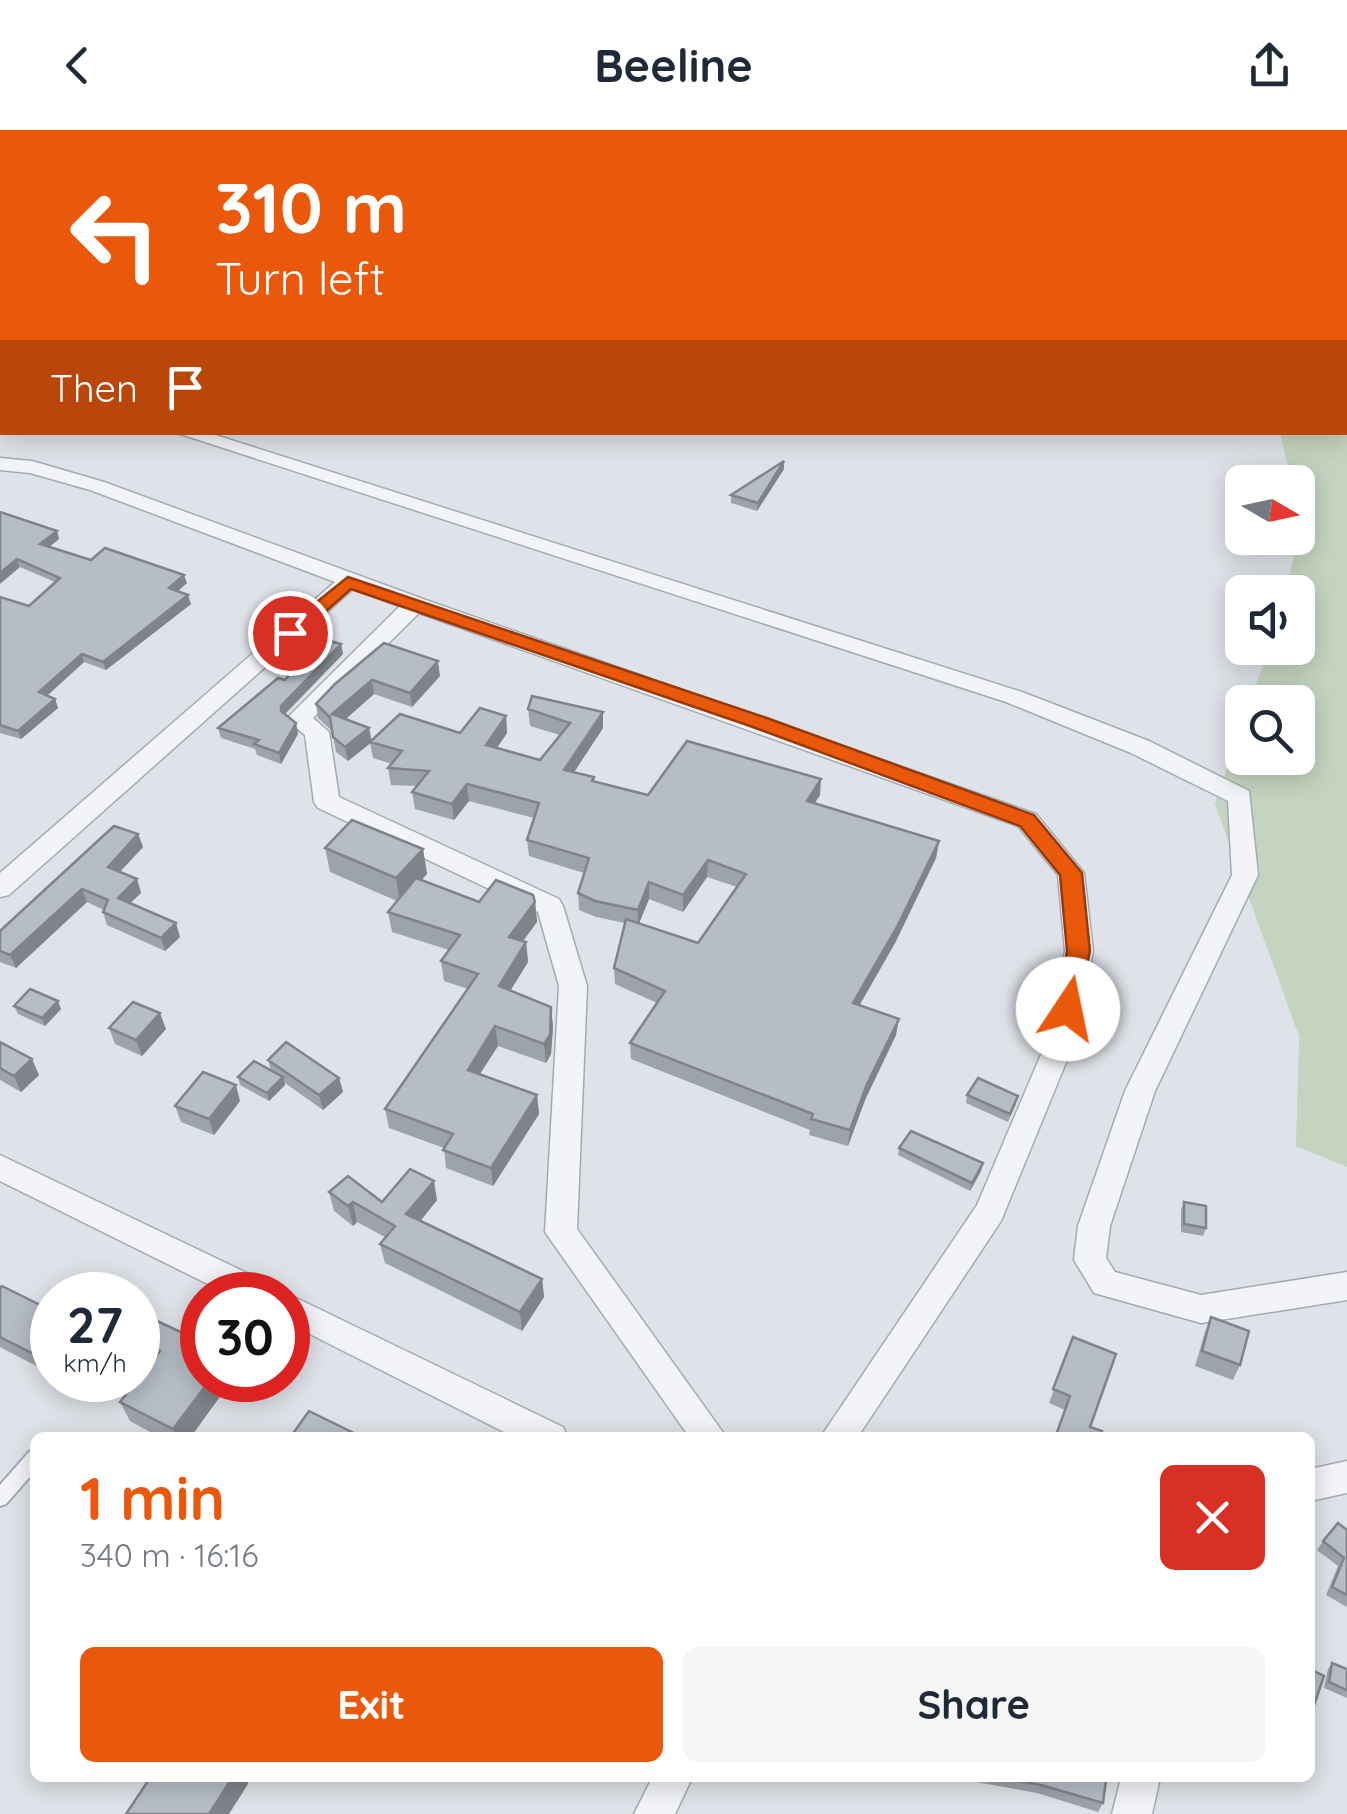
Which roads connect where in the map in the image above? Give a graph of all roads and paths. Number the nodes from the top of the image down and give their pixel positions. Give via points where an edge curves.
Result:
1 (193, 435) edge
2 (0, 464) edge
3 (348, 582) junction
4 (415, 604) junction
5 (0, 888) edge
6 (0, 1166) edge
7 (214, 1272) edge
8 (1347, 1286) edge
9 (310, 1319) edge
10 (539, 1432) edge
11 (706, 1432) edge
12 (841, 1432) edge
13 (30, 1464) edge
14 (1347, 1477) edge
15 (1315, 1484) edge
16 (0, 1498) edge
17 (671, 1782) edge
18 (1141, 1782) edge
19 (654, 1814) edge
20 (1132, 1814) edge

1 - 8 street via 1014,697 1140,747 1240,797 1245,874 1140,1091 1094,1226 1090,1260 1106,1283 1201,1309
2 - 3 street via 97,486
3 - 4 street
3 - 5 street
4 - 11 street via 298,720 317,732 326,802 550,906 573,986 561,1232
4 - 12 street via 1027,820 1071,873 1078,951 1062,1038 1005,1177 990,1212
6 - 7 street
9 - 10 street
13 - 16 lane
14 - 15 street
17 - 19 street
18 - 20 street

